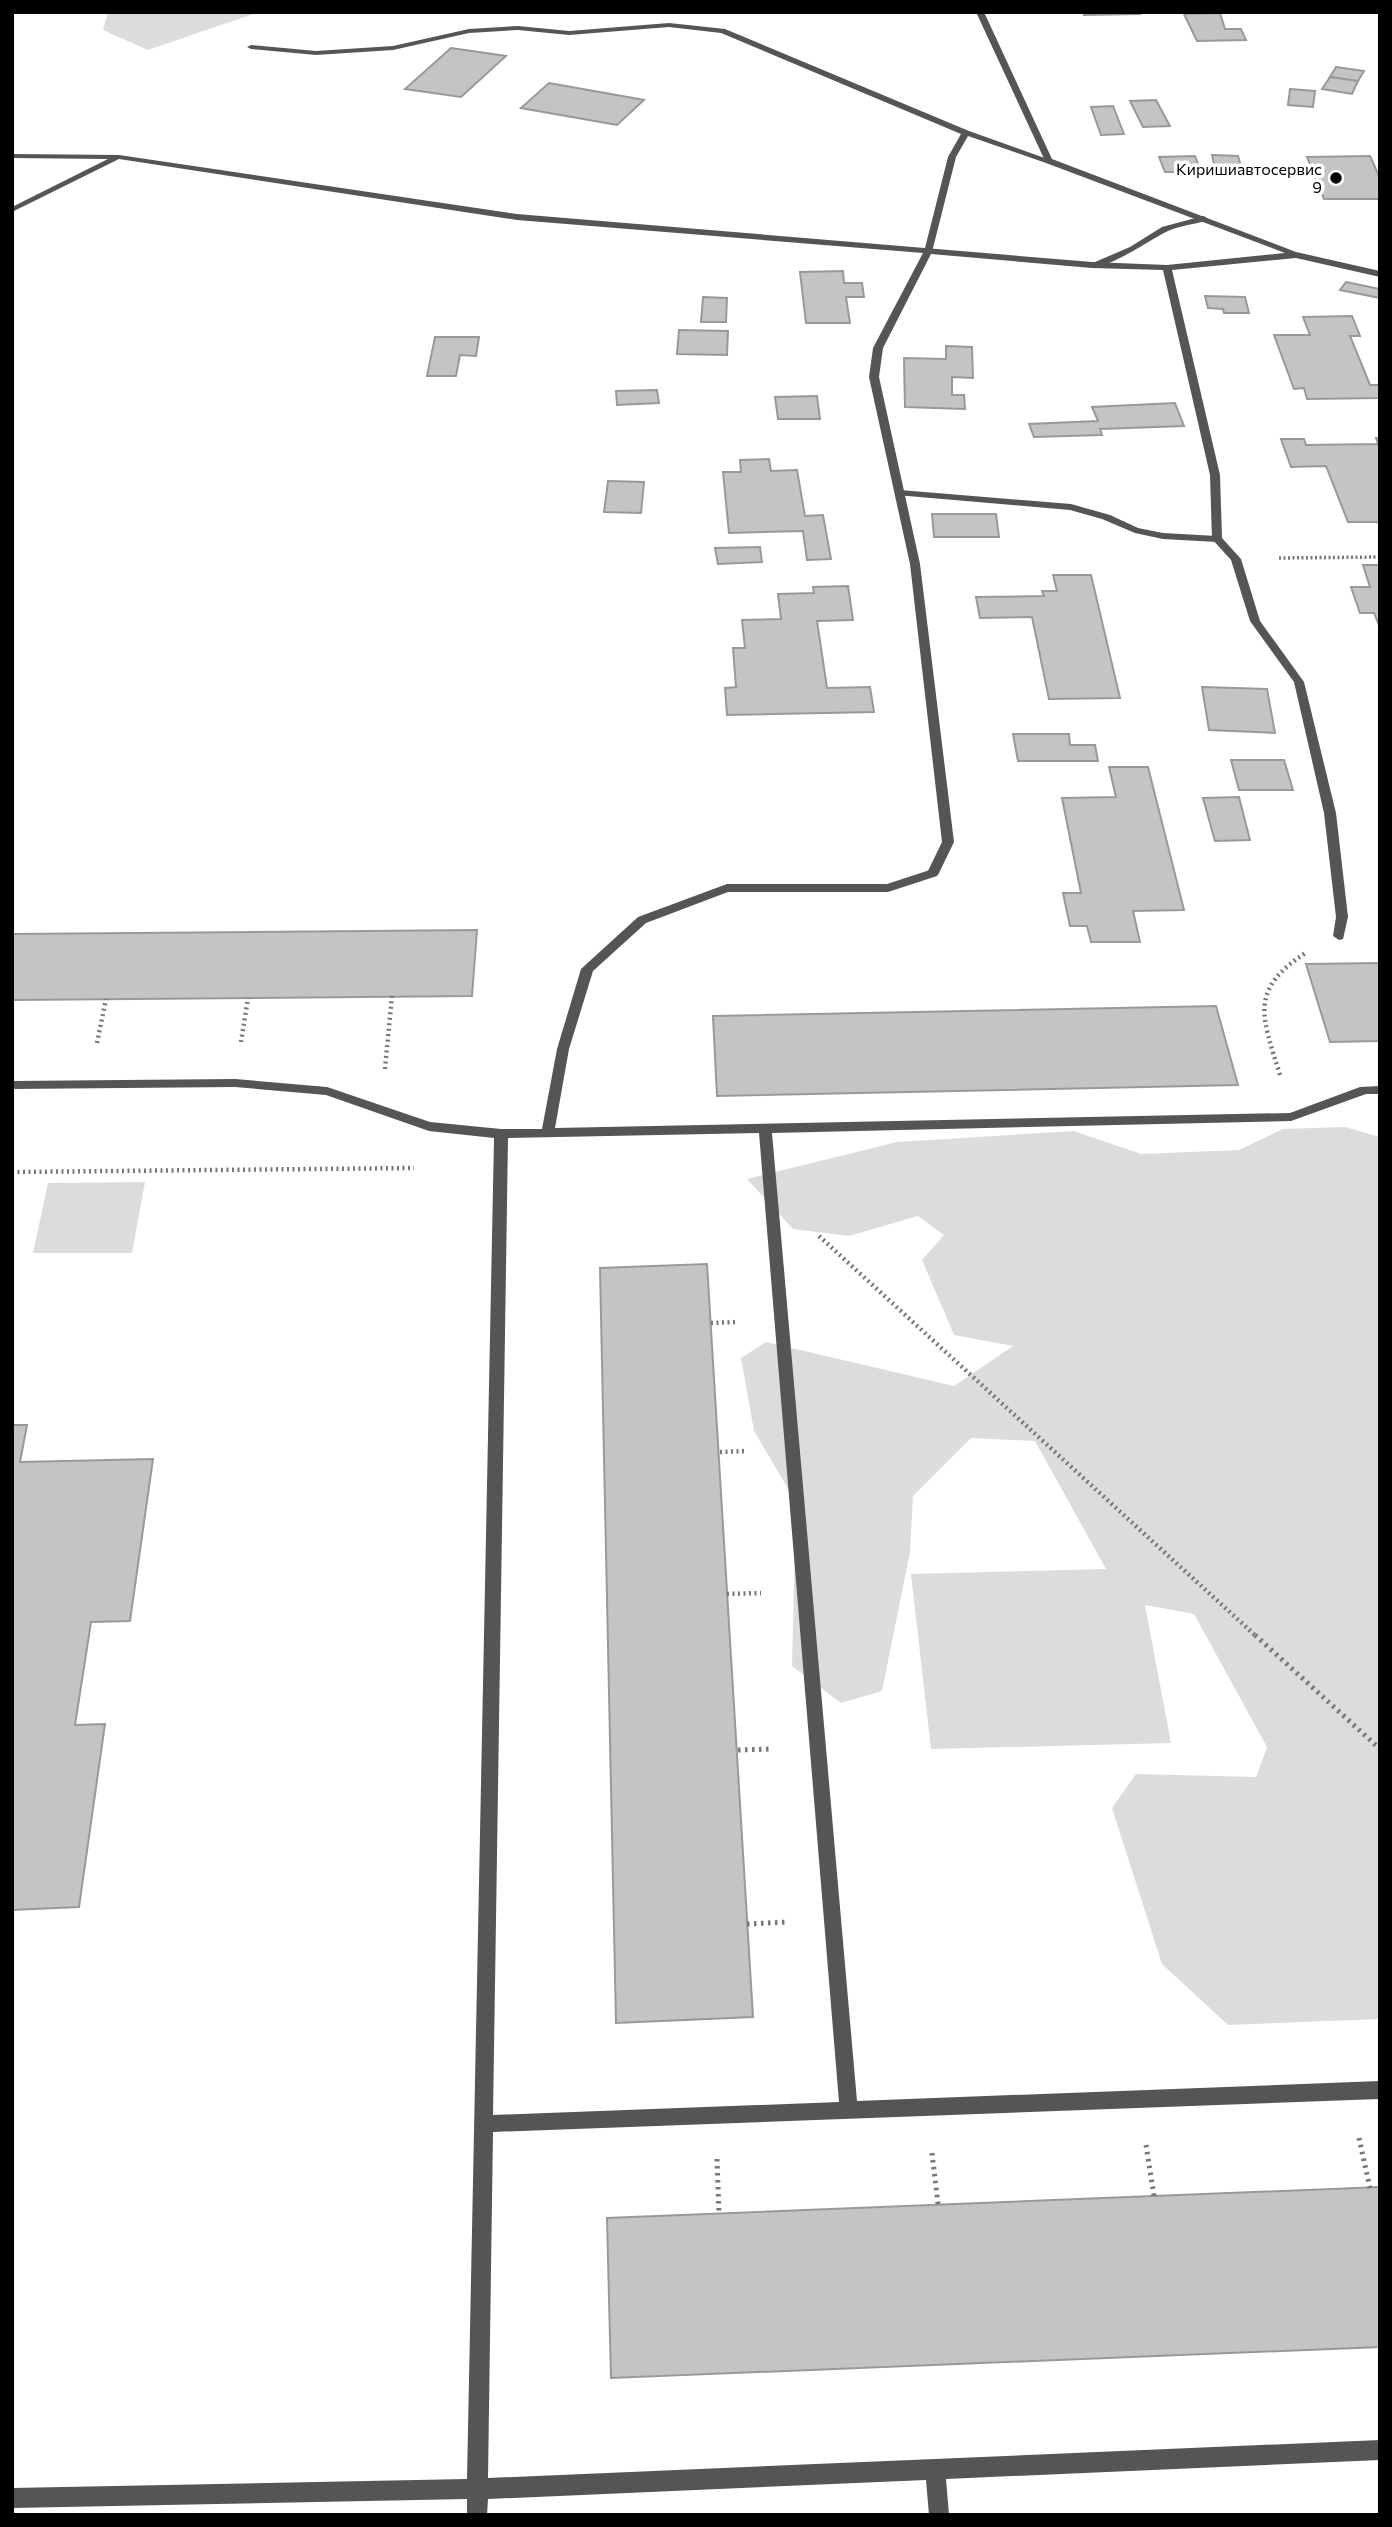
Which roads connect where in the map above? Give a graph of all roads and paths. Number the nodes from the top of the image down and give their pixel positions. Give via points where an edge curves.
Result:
1 (980, 12) edge
2 (251, 47) dead end
3 (966, 133) junction
4 (12, 156) edge
5 (119, 157) junction
6 (1049, 161) junction
7 (12, 210) edge
8 (1203, 219) junction
9 (928, 252) junction
10 (1296, 255) junction
11 (1092, 265) junction
12 (1167, 268) junction
13 (1380, 274) edge
14 (900, 493) junction
15 (1217, 539) junction
16 (1380, 557) edge
17 (1236, 559) junction
18 (1339, 936) joint
19 (392, 996) dead end
20 (12, 1085) edge
21 (1380, 1090) edge
22 (382, 1109) junction
23 (1291, 1117) junction
24 (765, 1128) junction
25 (548, 1133) junction
26 (501, 1134) junction
27 (417, 1168) dead end
28 (12, 1172) edge
29 (769, 1191) junction
30 (1380, 1749) edge
31 (1380, 2090) edge
32 (849, 2110) junction
33 (484, 2124) junction
34 (1380, 2451) edge
35 (935, 2469) junction
36 (478, 2488) junction
37 (12, 2498) edge
38 (477, 2515) edge
39 (939, 2515) edge

1 - 6 street
2 - 3 street via 316,52 393,48 469,31 518,28 569,33 669,25 722,31
3 - 6 street
3 - 9 street via 951,157
4 - 5 street
5 - 7 street
5 - 9 street via 517,217
6 - 8 street
8 - 10 street
8 - 11 street via 1165,229 1133,249
9 - 11 street
9 - 14 street via 878,348 874,377
10 - 12 street
10 - 13 street
11 - 12 street
12 - 15 street via 1215,475
14 - 15 street via 1071,507 1135,530
14 - 25 street via 915,564 948,842 933,873 888,888 727,888 642,920 587,969 563,1049
15 - 17 street
16 - 17 path
17 - 18 street via 1255,621 1299,682 1330,813 1342,917
18 - 23 path via 1292,961 1270,982 1261,1009
19 - 22 path
20 - 22 street via 235,1083 327,1091
21 - 23 street via 1365,1090
22 - 26 street via 429,1126
23 - 24 street
24 - 25 street
24 - 29 street
25 - 26 street
26 - 33 street
27 - 28 path
29 - 30 path
29 - 32 street
31 - 32 street
32 - 33 street
33 - 36 street
34 - 35 street
35 - 36 street
35 - 39 street
36 - 37 street
36 - 38 street

